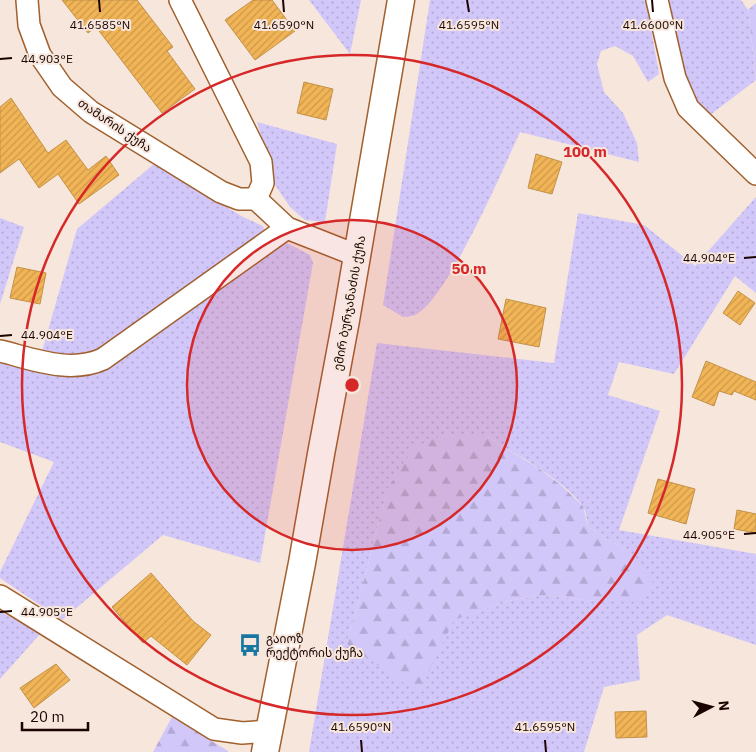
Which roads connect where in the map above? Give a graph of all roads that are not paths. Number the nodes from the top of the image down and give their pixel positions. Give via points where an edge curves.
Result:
1 (27, 0) edge
2 (180, 0) edge
3 (401, 0) edge
4 (657, 0) edge
5 (756, 174) edge
6 (256, 199) junction
7 (287, 228) junction
8 (358, 256) junction
9 (0, 351) edge
10 (0, 596) edge
11 (267, 742) edge

1 - 6 street, თამარის ქუჩა via 29,25 40,55 62,87 91,112 221,192 238,199
2 - 6 street via 261,162 264,183
3 - 8 street, ემირ ბურჯანაძის ქუჩა
4 - 5 street via 675,78 688,108
6 - 7 street
7 - 8 street
7 - 9 street via 103,359 70,366
8 - 11 street, ემირ ბურჯანაძის ქუჩა
10 - 11 street via 214,729 242,733

